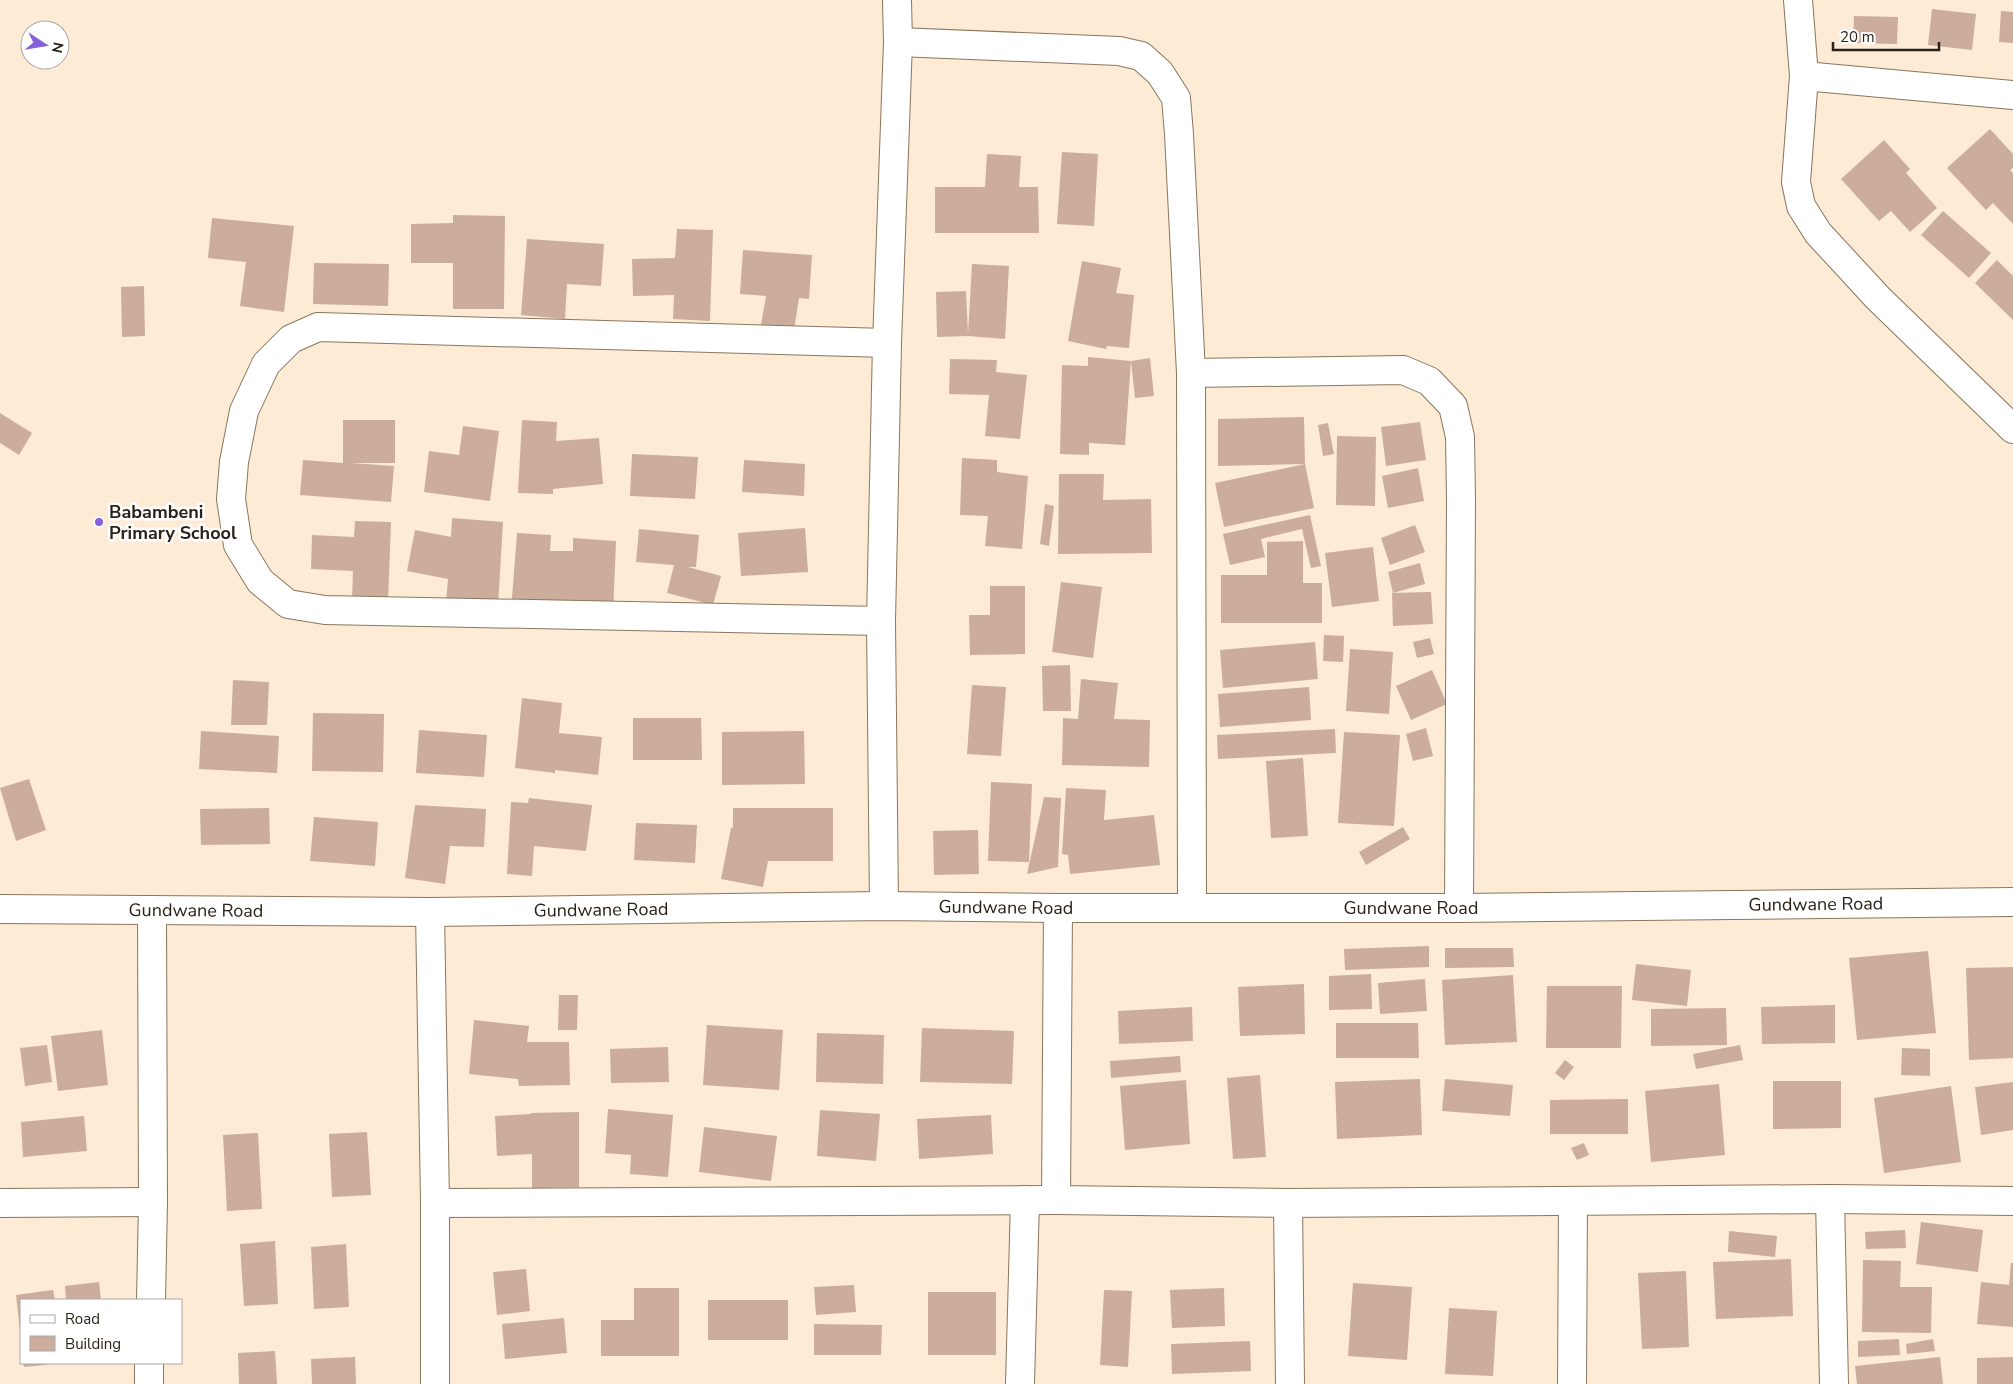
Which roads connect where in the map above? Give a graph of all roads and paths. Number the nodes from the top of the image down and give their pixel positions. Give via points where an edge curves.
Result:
1 (896, 0) edge
2 (1798, 0) edge
3 (898, 42) junction
4 (1804, 76) junction
5 (2013, 95) edge
6 (887, 343) junction
7 (1191, 373) junction
8 (2013, 429) edge
9 (882, 620) junction
10 (2013, 902) edge
11 (884, 906) junction
12 (1192, 907) junction
13 (1058, 908) junction
14 (1459, 908) junction
15 (0, 909) edge
16 (152, 910) junction
17 (430, 912) junction
18 (1830, 1199) junction
19 (1025, 1200) junction
20 (1056, 1200) junction
21 (1573, 1201) junction
22 (2013, 1201) edge
23 (153, 1202) junction
24 (0, 1203) edge
25 (435, 1203) junction
26 (1288, 1203) junction
27 (151, 1299) edge
28 (149, 1364) edge
29 (149, 1384) edge
30 (435, 1384) edge
31 (1020, 1384) edge
32 (1290, 1384) edge
33 (1572, 1384) edge
34 (1834, 1384) edge

1 - 3 street
2 - 4 street
3 - 6 street
3 - 7 street via 1119,51 1142,56 1160,73 1176,98
4 - 5 street
4 - 8 street via 1796,182 1801,206 1818,233 1878,298
6 - 9 street
6 - 9 street via 318,328 291,339 266,364 244,412 234,462 231,499 238,545 260,581 288,604 325,610
7 - 12 street
7 - 14 street via 1402,370 1429,381 1453,406 1460,437 1461,499
9 - 11 street
10 - 14 street, Gundwane Road
11 - 13 street, Gundwane Road
11 - 17 street, Gundwane Road
12 - 13 street, Gundwane Road
12 - 14 street, Gundwane Road
13 - 20 street
15 - 16 street, Gundwane Road
16 - 17 street, Gundwane Road
16 - 23 street
17 - 25 street
18 - 21 street
18 - 22 street
18 - 34 street
19 - 20 street
19 - 25 street
19 - 31 street
20 - 26 street
21 - 26 street
21 - 33 street
23 - 24 street
23 - 27 street
25 - 30 street
26 - 32 street
28 - 29 street

